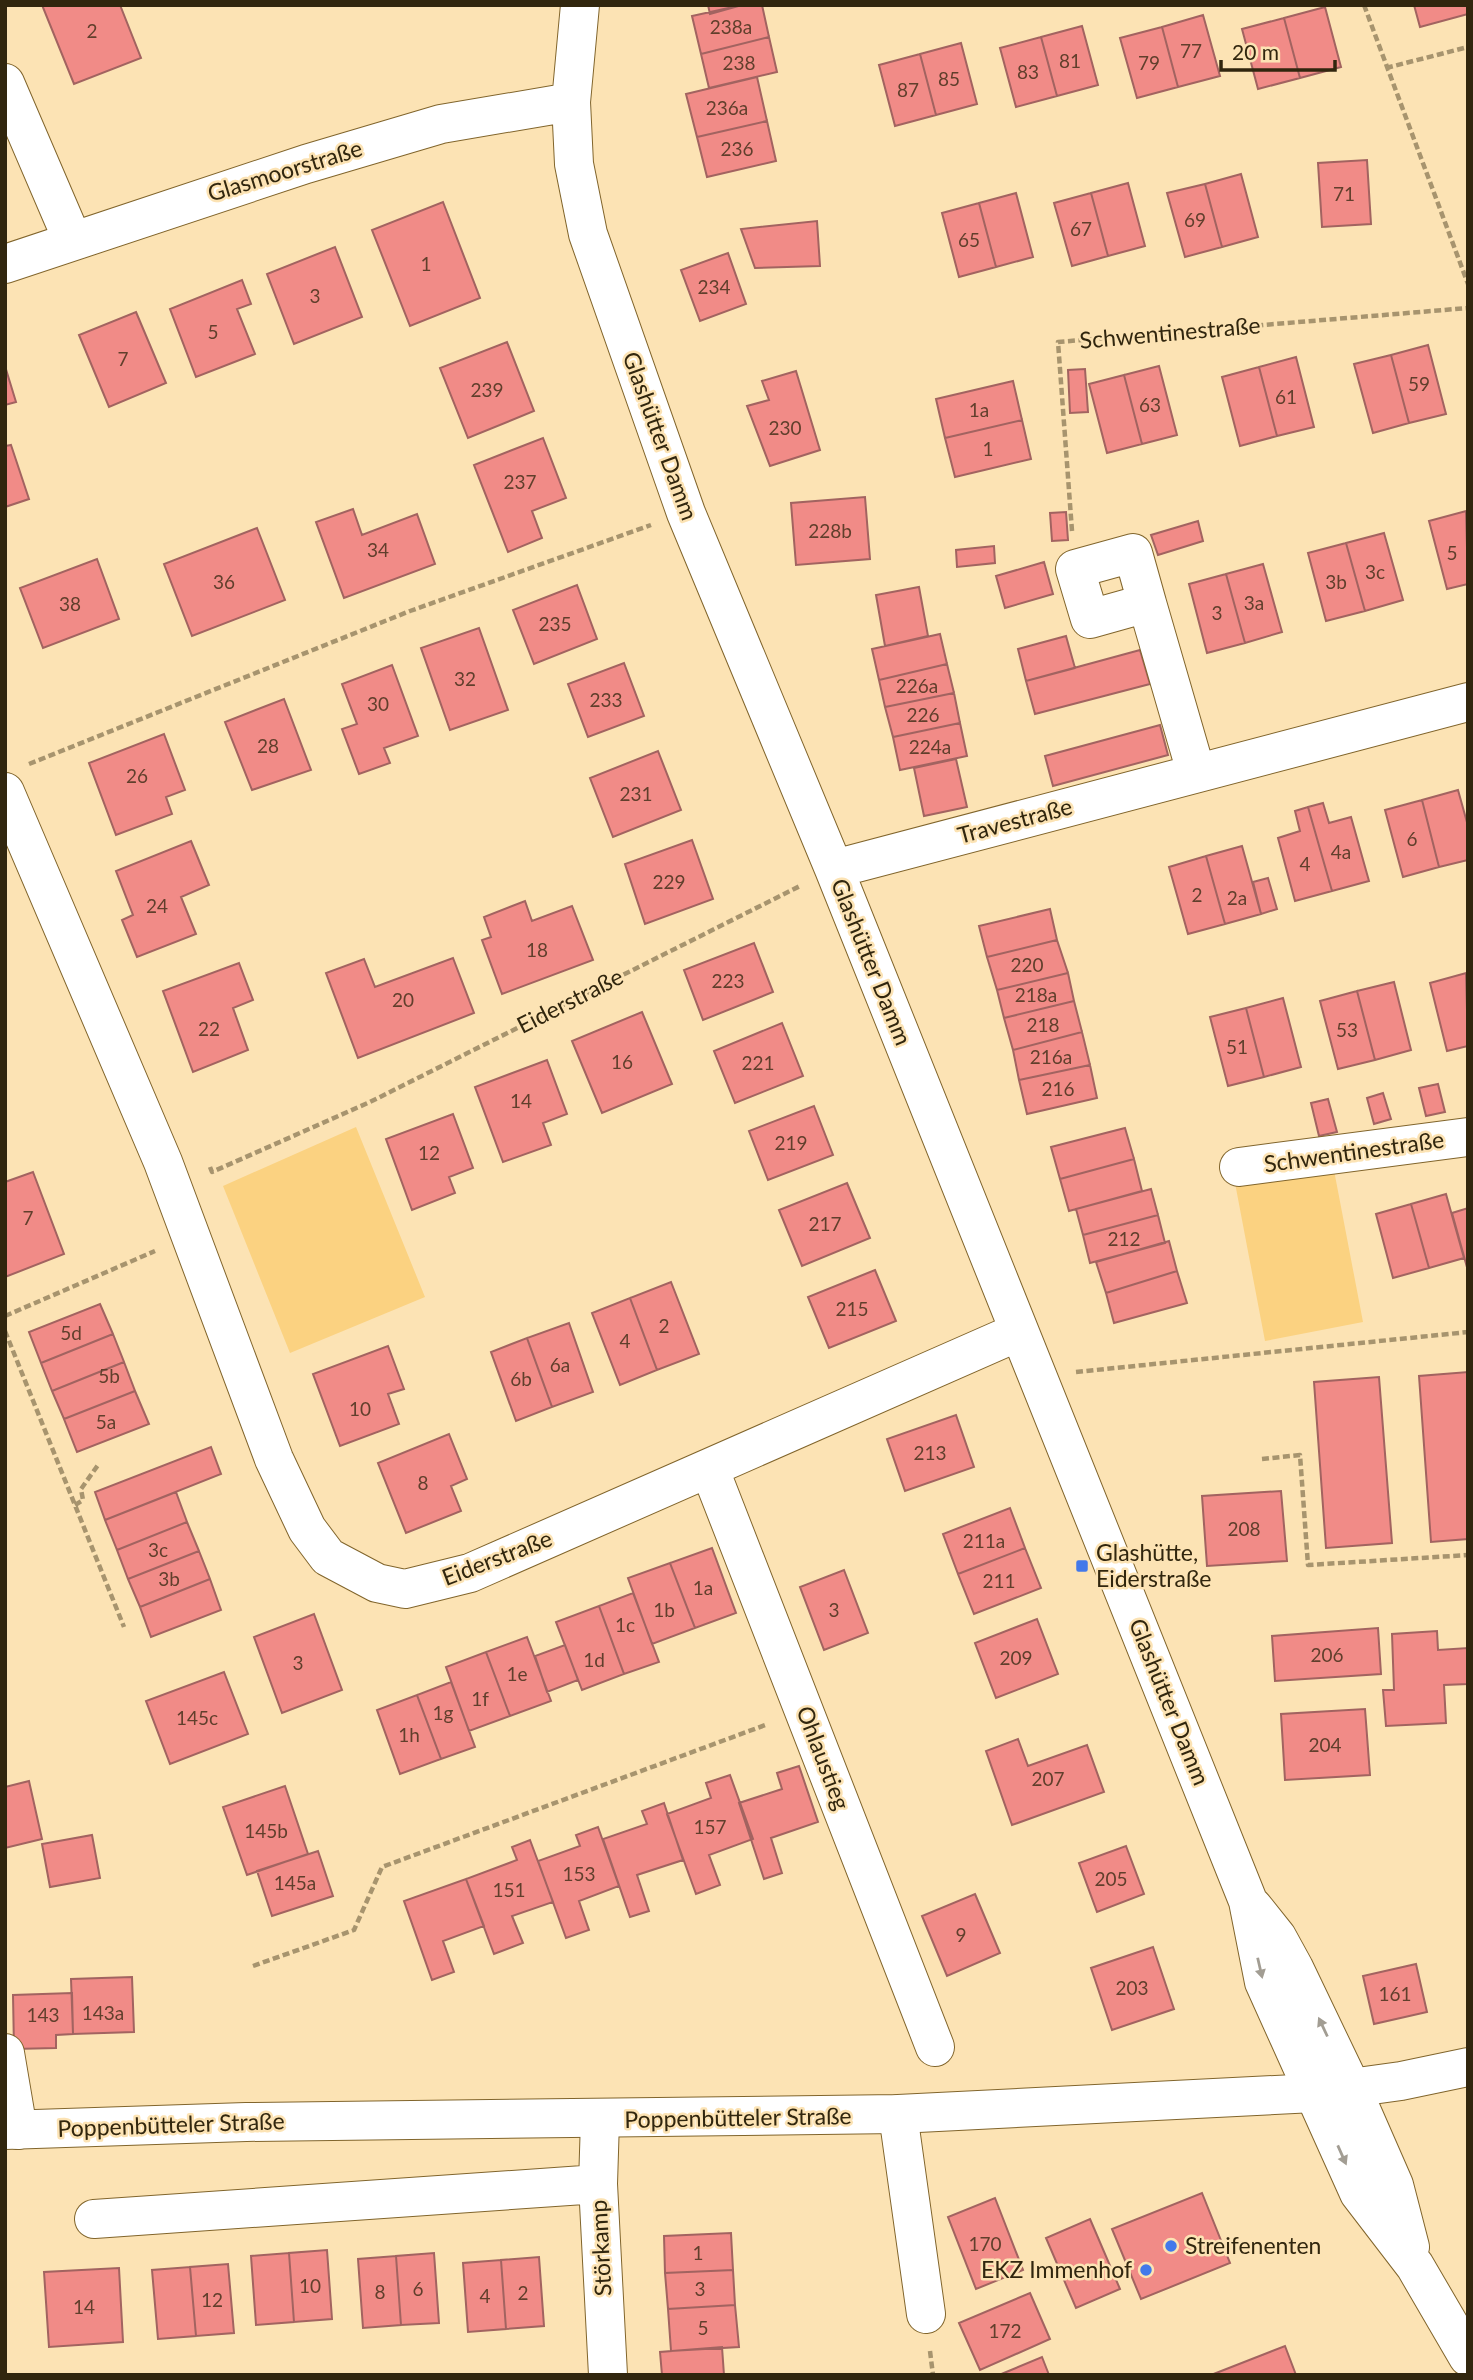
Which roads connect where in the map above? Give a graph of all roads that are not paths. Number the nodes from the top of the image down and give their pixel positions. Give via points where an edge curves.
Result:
1 (580, 5) edge
2 (5, 83) edge
3 (571, 102) junction
4 (72, 239) junction
5 (5, 264) edge
6 (1147, 603) junction
7 (1468, 702) edge
8 (1196, 772) junction
9 (11, 780) edge
10 (834, 869) junction
11 (1468, 1137) edge
12 (1240, 1167) dead end
13 (1018, 1332) junction
14 (710, 1470) junction
15 (1248, 1901) junction
16 (935, 2047) dead end
17 (5, 2053) edge
18 (1468, 2067) edge
19 (1352, 2089) junction
20 (1314, 2093) junction
21 (898, 2115) junction
22 (600, 2120) junction
23 (11, 2130) edge
24 (598, 2184) junction
25 (94, 2219) dead end
26 (1415, 2266) junction
27 (926, 2314) dead end
28 (1468, 2357) edge
29 (608, 2375) edge

1 - 3 street, Glashütter Damm
2 - 4 street
3 - 4 street, Glasmoorstraße via 441,124
3 - 10 street, Glashütter Damm via 574,164 588,234 687,513
4 - 5 street, Glasmoorstraße
6 - 6 street via 1133,553 1075,569 1090,619
6 - 8 street
7 - 8 street, Travestraße
8 - 10 street, Travestraße
9 - 14 street, Eiderstraße via 192,1236 274,1459 307,1529 328,1557 358,1575 405,1589 470,1573
10 - 13 street, Glashütter Damm
11 - 12 street, Schwentinestraße
13 - 14 street, Eiderstraße
13 - 15 street, Glashütter Damm
14 - 16 street, Ohlaustieg
19 -> 15 street, Glashütter Damm via 1277,1937
15 -> 20 street, Glashütter Damm via 1264,1982
17 - 23 street
18 - 19 street, Poppenbütteler Straße
19 - 20 street, Poppenbütteler Straße
19 - 26 street, Glashütter Damm via 1394,2185
20 - 21 street, Poppenbütteler Straße
20 -> 26 street, Glashütter Damm via 1359,2193
21 - 22 street, Poppenbütteler Straße
21 - 27 street
22 - 23 street, Poppenbütteler Straße via 246,2122
22 - 24 street, Störkamp
24 - 25 street
24 - 29 street, Störkamp
26 - 28 street, Glashütter Damm

